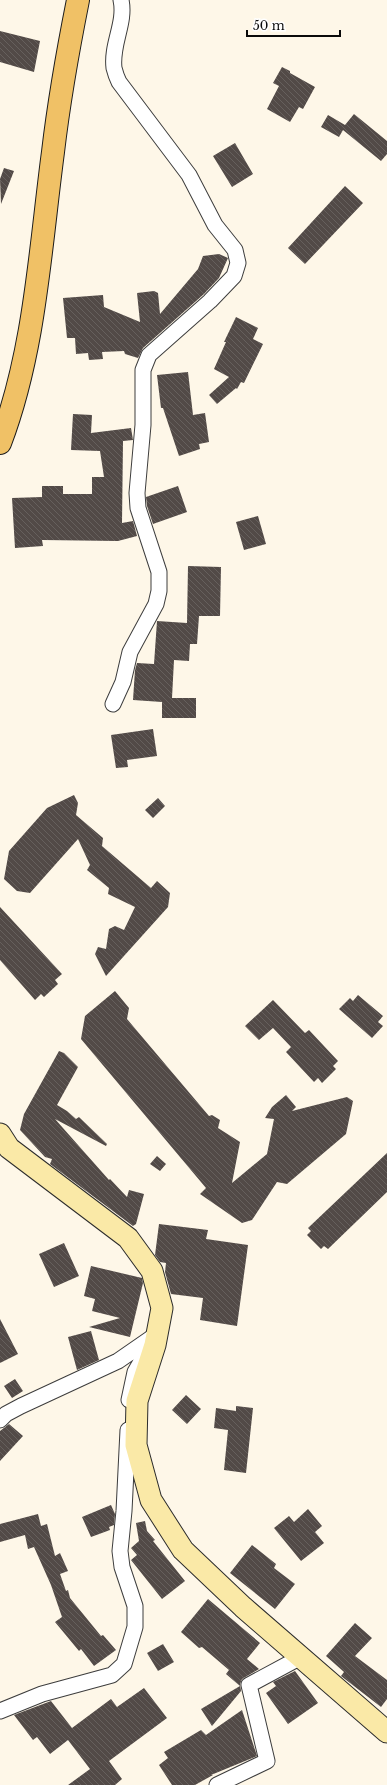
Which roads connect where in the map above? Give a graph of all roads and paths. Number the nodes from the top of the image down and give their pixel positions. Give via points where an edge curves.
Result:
1 (78, 0) edge
2 (121, 0) edge
3 (0, 443) edge
4 (113, 704) dead end
5 (0, 1134) edge
6 (157, 1334) junction
7 (0, 1420) edge
8 (301, 1658) junction
9 (0, 1711) edge
10 (387, 1732) edge
11 (217, 1785) edge

1 - 3 main road via 53,152 43,241 24,360 11,413
2 - 4 street via 122,23 117,35 114,56 114,69 119,82 189,174 215,224 235,250 238,263 234,276 150,355 143,370 138,508 159,572 160,591 156,604 130,652 123,682
5 - 6 main road via 9,1148 128,1238 152,1271 162,1308
6 - 7 street via 118,1361 20,1406
6 - 8 main road via 137,1401 136,1445 151,1500 183,1550
6 - 9 street via 134,1372 129,1395 120,1551 122,1567 135,1606 135,1627 124,1664 112,1675 42,1694
8 - 10 main road
8 - 11 street via 249,1686 267,1761

